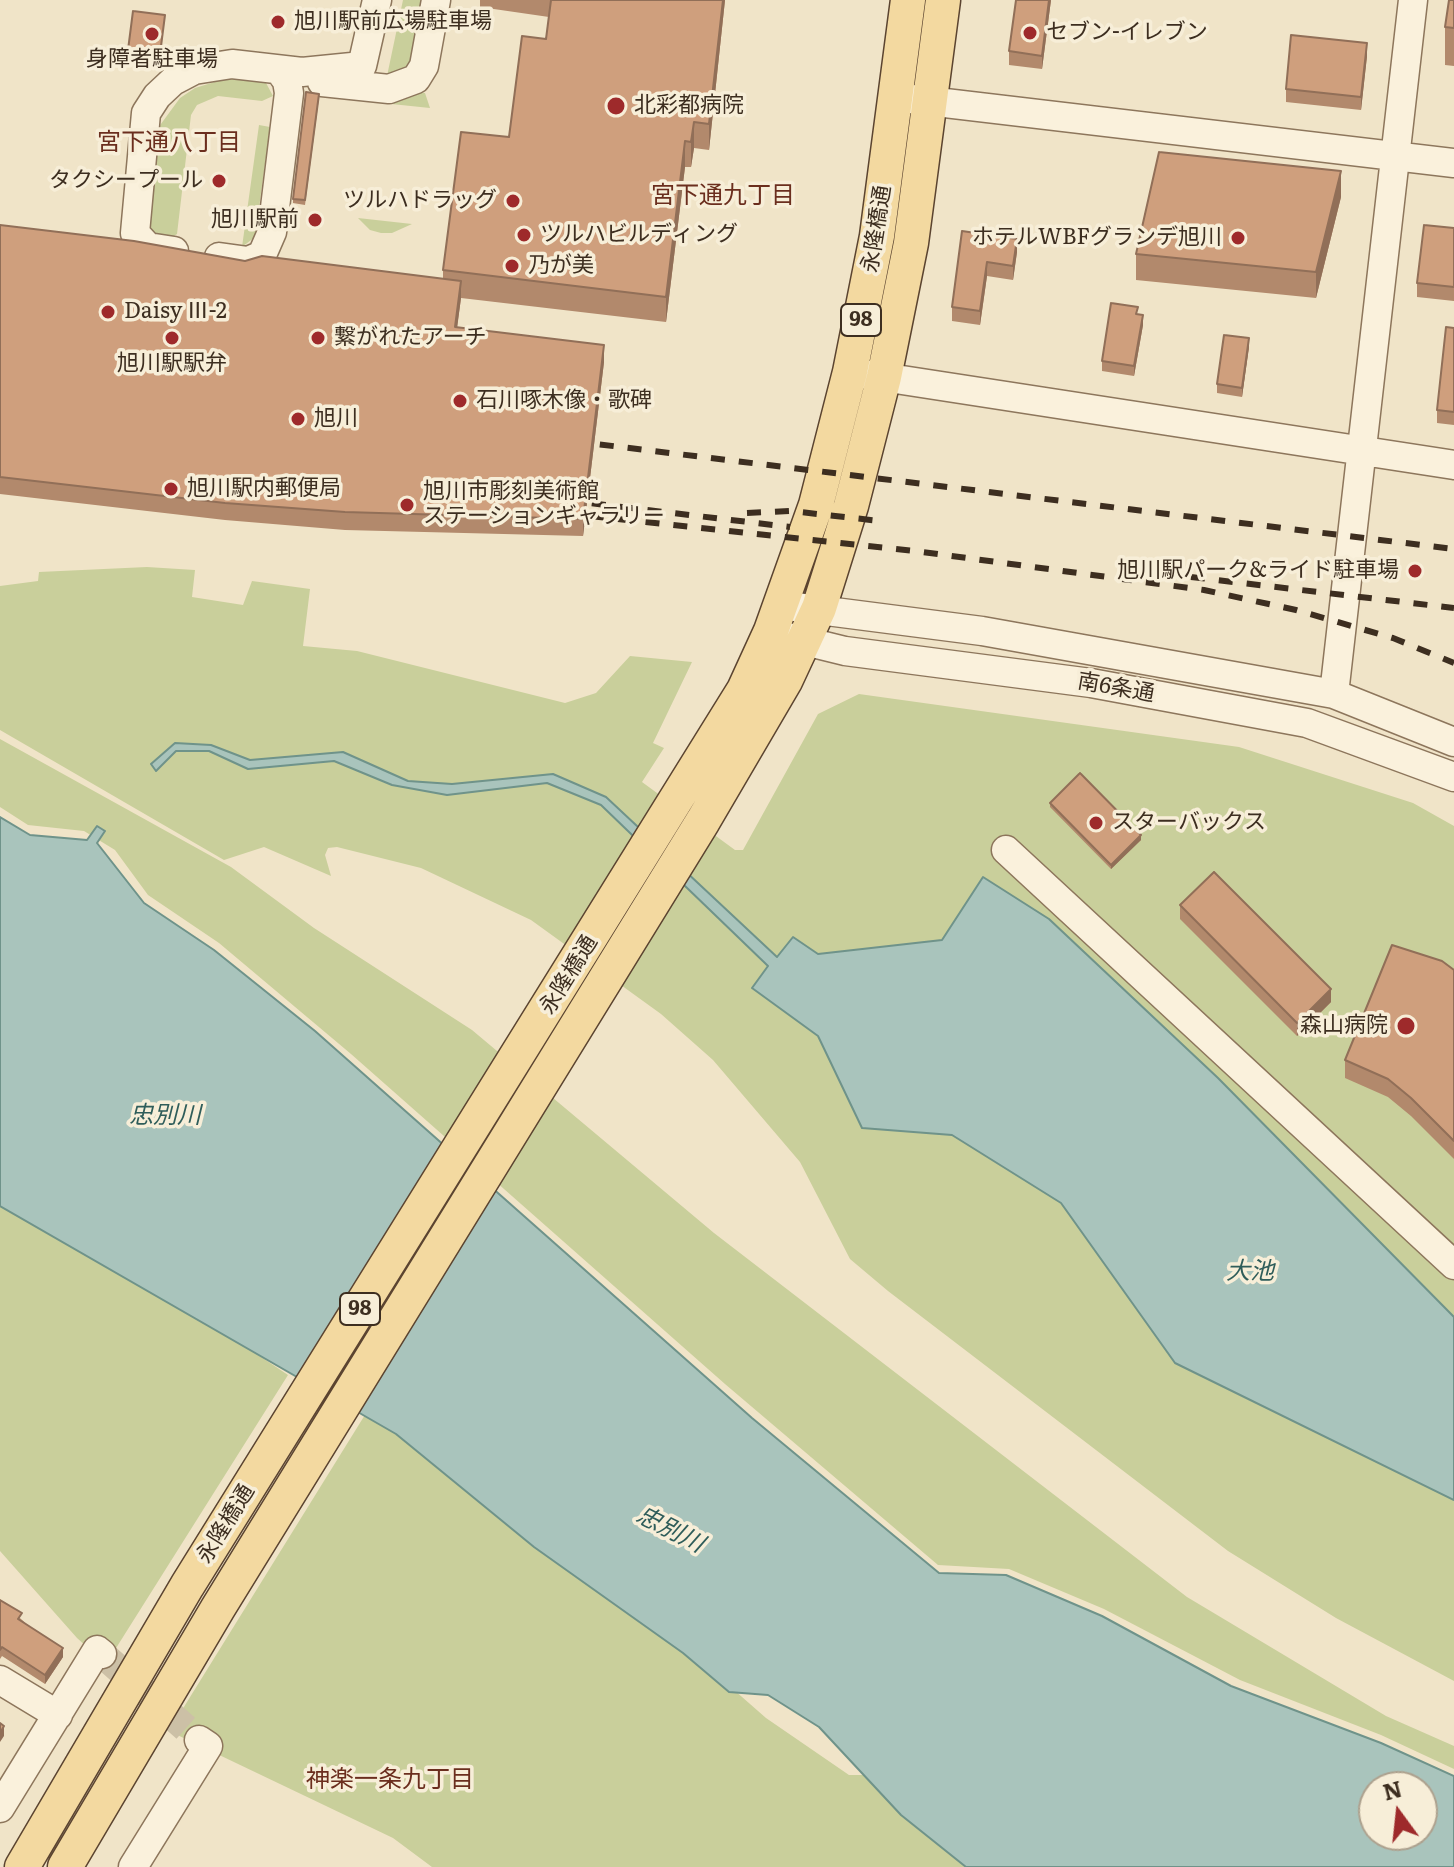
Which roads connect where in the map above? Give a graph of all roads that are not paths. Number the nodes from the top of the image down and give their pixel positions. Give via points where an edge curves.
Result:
1 (377, 0) edge
2 (436, 0) edge
3 (908, 0) edge
4 (943, 0) edge
5 (1413, 0) edge
6 (284, 82) junction
7 (896, 97) junction
8 (932, 102) junction
9 (1393, 156) junction
10 (1454, 163) edge
11 (850, 372) junction
12 (884, 377) junction
13 (1360, 450) junction
14 (1454, 465) edge
15 (819, 608) junction
16 (784, 627) junction
17 (1334, 694) junction
18 (1454, 742) edge
19 (1454, 777) edge
20 (1006, 850) dead end
21 (584, 982) junction
22 (546, 1043) junction
23 (1454, 1265) edge
24 (102, 1654) dead end
25 (0, 1680) edge
26 (58, 1715) junction
27 (199, 1740) dead end
28 (0, 1808) edge
29 (22, 1867) edge
30 (65, 1867) edge
31 (133, 1867) edge

1 - 6 street via 362,66 302,72
2 - 6 street via 424,69 409,84 389,89
3 - 7 main road, 永隆橋通 / 98
4 - 8 main road, 永隆橋通 / 98
5 - 9 street
6 - 6 street via 272,232 262,255 248,261 141,243 134,222 146,113 157,96 194,70 232,64
7 - 8 street
7 - 11 main road, 永隆橋通 / 98 via 877,236
8 - 9 street
8 - 12 main road, 永隆橋通 / 98
9 - 10 street
9 - 13 street
11 - 12 street
11 - 16 main road, 永隆橋通 / 98
12 - 13 street
12 - 15 main road, 永隆橋通 / 98
13 - 14 street
13 - 17 street
15 - 16 main road, 永隆橋通 / 98
15 - 17 street, 南6条通 via 982,631
16 - 19 street, 南6条通 via 1307,723
16 - 21 main road, 永隆橋通 / 98 via 680,797
16 - 21 main road, 永隆橋通 / 98 via 785,681 703,821
17 - 18 street, 南6条通
20 - 23 street
21 - 22 main road, 永隆橋通 / 98
22 - 29 main road, 永隆橋通 / 98 via 187,1586
22 - 30 main road, 永隆橋通 / 98
24 - 26 street via 97,1650
25 - 26 street
26 - 28 street
27 - 31 street via 208,1746

